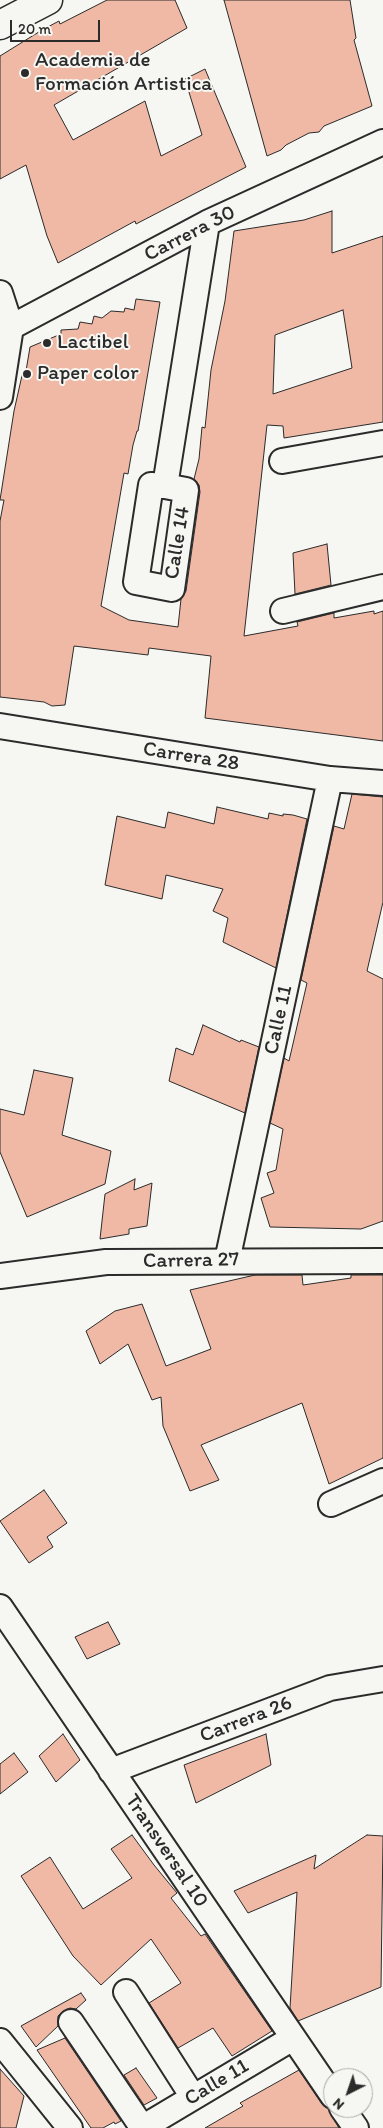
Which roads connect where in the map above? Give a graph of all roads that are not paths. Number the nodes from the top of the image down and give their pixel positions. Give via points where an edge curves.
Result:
1 (48, 0) edge
2 (0, 25) edge
3 (383, 142) edge
4 (207, 224) junction
5 (0, 293) edge
6 (6, 330) edge
7 (0, 397) edge
8 (383, 443) edge
9 (282, 461) dead end
10 (165, 486) dead end
11 (383, 587) edge
12 (282, 611) dead end
13 (0, 726) edge
14 (330, 779) junction
15 (383, 783) edge
16 (227, 1261) junction
17 (383, 1261) edge
18 (0, 1276) edge
19 (383, 1481) edge
20 (331, 1504) dead end
21 (0, 1607) edge
22 (383, 1679) edge
23 (111, 1771) junction
24 (126, 1992) dead end
25 (71, 2022) dead end
26 (293, 2038) junction
27 (0, 2041) edge
28 (323, 2082) edge
29 (193, 2097) junction
30 (70, 2128) edge
31 (142, 2128) edge

1 - 2 highway
3 - 4 street, Carrera 30
4 - 6 street, Carrera 30
4 - 10 street, Calle 14
5 - 6 street
6 - 7 street
8 - 9 street
11 - 12 street
13 - 14 street, Carrera 28
14 - 15 street, Carrera 28
14 - 16 street, Calle 11
16 - 17 street, Carrera 27
16 - 18 street, Carrera 27 via 106,1262
19 - 20 street
21 - 23 street, Transversal 10
22 - 23 street, Carrera 26 via 330,1688
23 - 26 street, Transversal 10
24 - 29 street
25 - 31 street
26 - 28 street, Transversal 10
26 - 29 street, Calle 11
27 - 30 street
29 - 31 street, Calle 11

